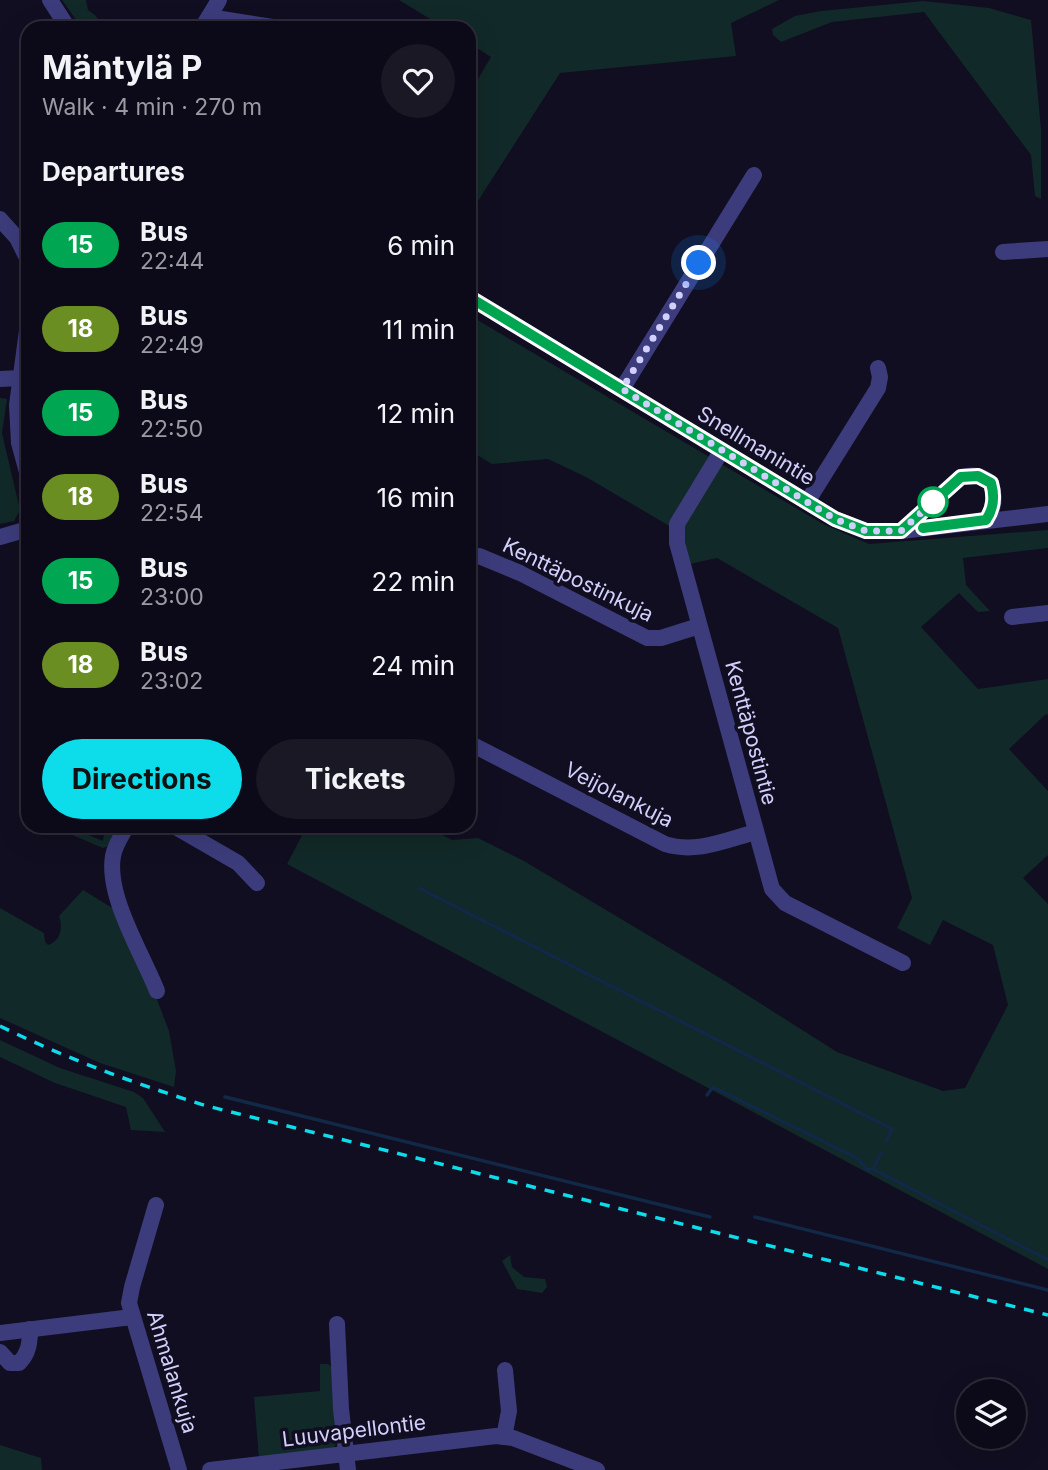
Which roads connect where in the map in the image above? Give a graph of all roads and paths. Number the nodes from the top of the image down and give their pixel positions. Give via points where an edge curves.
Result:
1 (50, 0) edge
2 (219, 0) edge
3 (64, 21) edge
4 (206, 21) edge
5 (754, 175) dead end
6 (0, 219) edge
7 (21, 246) edge
8 (1048, 249) edge
9 (1003, 252) dead end
10 (476, 301) edge
11 (878, 368) dead end
12 (21, 371) edge
13 (20, 378) junction
14 (0, 379) edge
15 (622, 389) junction
16 (21, 450) edge
17 (722, 450) junction
18 (807, 502) junction
19 (1048, 514) edge
20 (986, 520) junction
21 (21, 531) edge
22 (901, 531) junction
23 (0, 537) edge
24 (479, 556) dead end
25 (1048, 613) edge
26 (1012, 617) dead end
27 (699, 626) junction
28 (476, 746) edge
29 (756, 832) junction
30 (124, 833) edge
31 (186, 833) edge
32 (257, 883) dead end
33 (902, 963) dead end
34 (157, 991) dead end
35 (156, 1205) dead end
36 (132, 1317) junction
37 (337, 1324) dead end
38 (30, 1329) junction
39 (0, 1333) edge
40 (0, 1352) edge
41 (505, 1370) dead end
42 (504, 1437) junction
43 (346, 1452) junction
44 (179, 1470) edge
45 (210, 1470) edge
46 (348, 1470) edge
47 (597, 1470) edge

1 - 3 street
2 - 4 street
5 - 15 street
6 - 7 street
8 - 9 street
10 - 15 street, Snellmanintie
11 - 18 street via 878,388
12 - 13 street
13 - 14 street
13 - 16 street
15 - 17 street, Snellmanintie
17 - 18 street, Snellmanintie
17 - 27 street, Kenttäpostintie via 677,524 677,543
18 - 22 street, Snellmanintie via 866,531
19 - 20 street, Snellmanintie
20 - 22 street, Snellmanintie
20 - 22 street via 994,502 991,483 968,475
21 - 23 street
24 - 27 street, Kenttäpostinkuja via 647,638
25 - 26 street
27 - 29 street, Kenttäpostintie
28 - 29 street, Veijolankuja via 676,848 697,848
29 - 33 street, Kenttäpostintie via 779,899
30 - 34 street via 113,855 112,881
31 - 32 street via 238,863
35 - 36 street, Ahmalankuja via 132,1287
36 - 38 street
36 - 44 street, Ahmalankuja
37 - 43 street
38 - 39 street
38 - 40 street via 26,1356 19,1363 10,1363
41 - 42 street via 509,1411
42 - 43 street, Luuvapellontie
42 - 47 street, Luuvapellontie
43 - 45 street, Luuvapellontie
43 - 46 street

